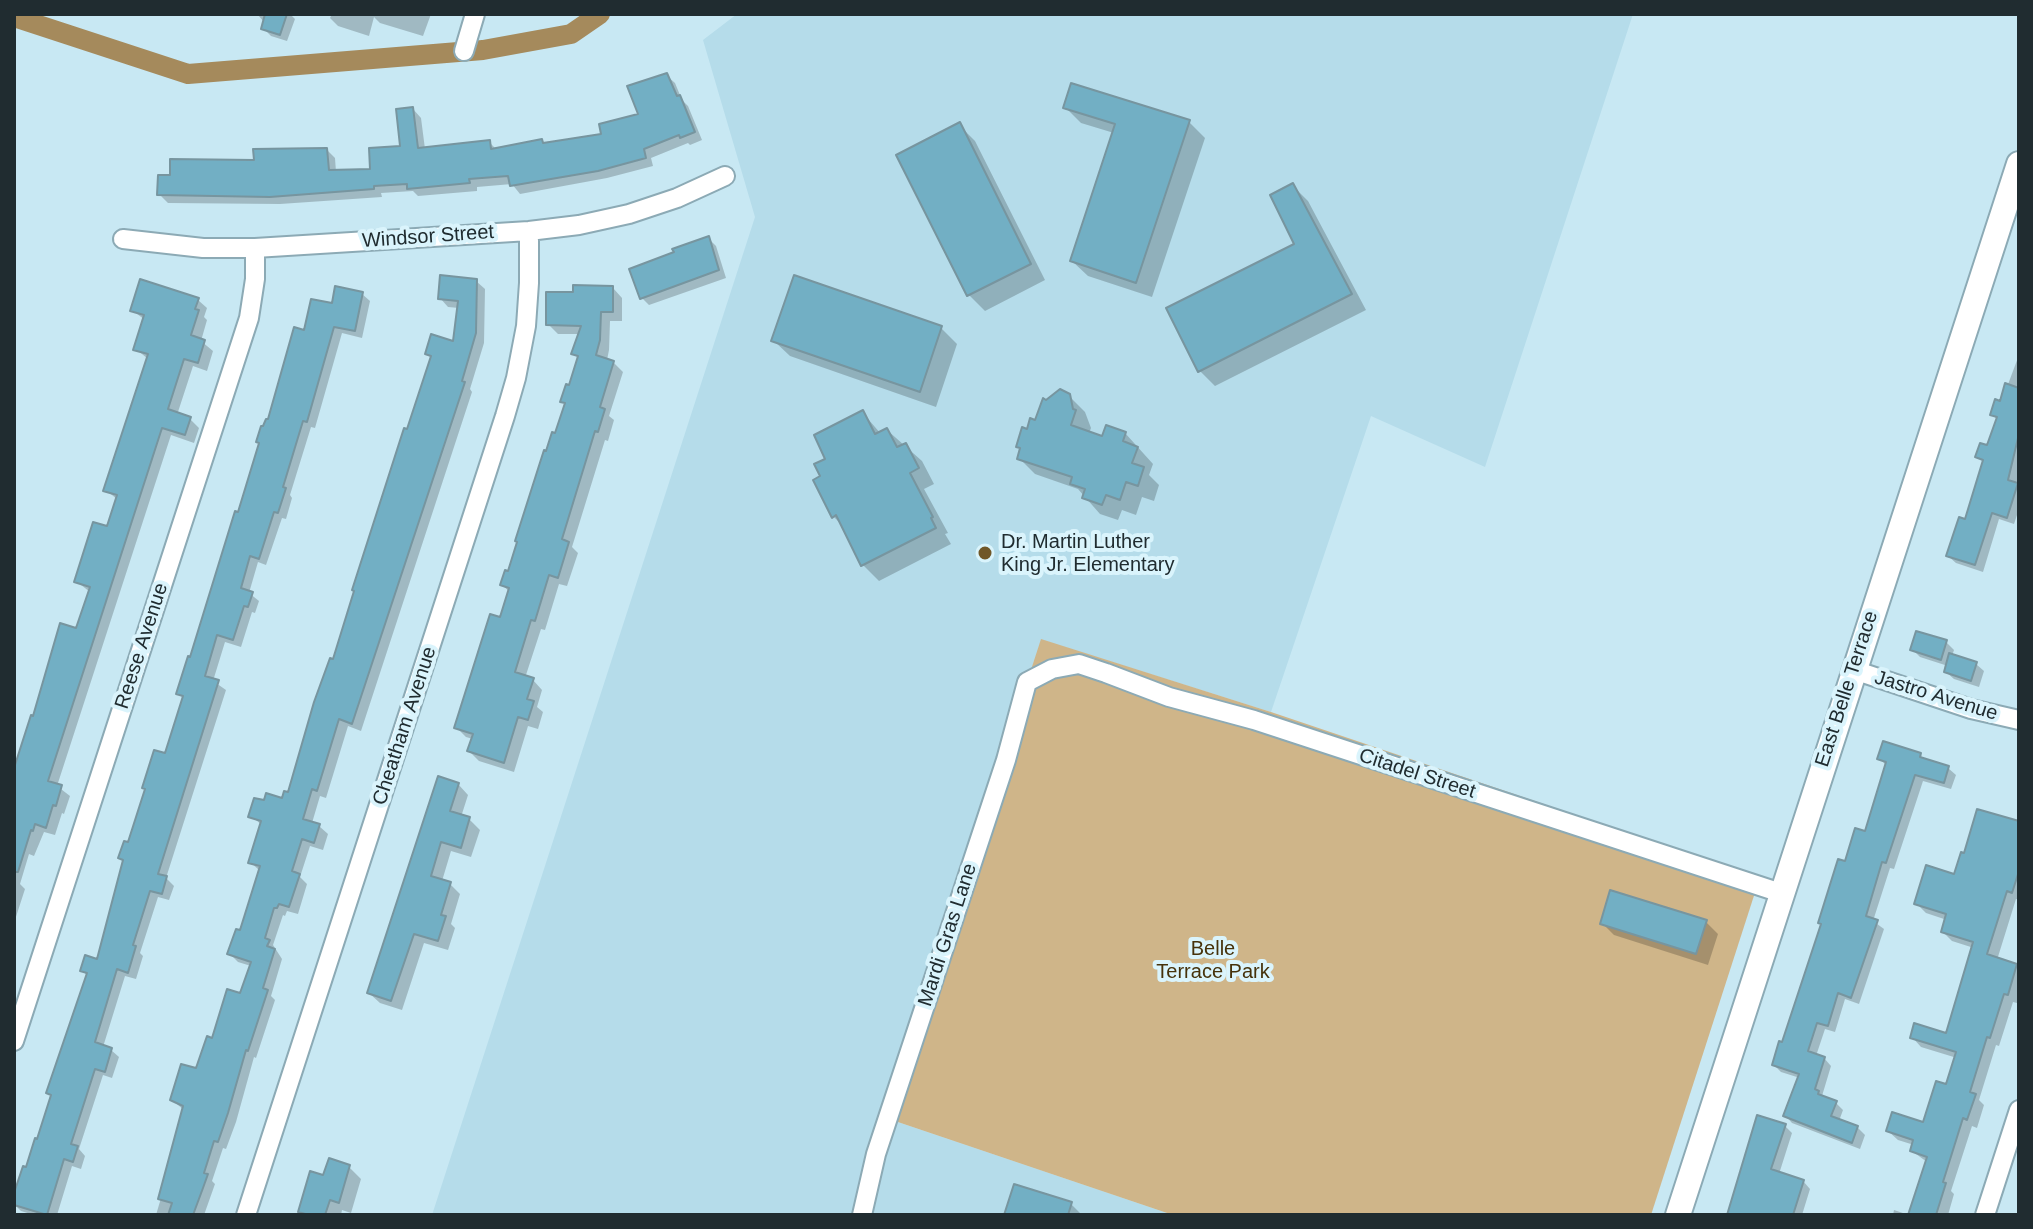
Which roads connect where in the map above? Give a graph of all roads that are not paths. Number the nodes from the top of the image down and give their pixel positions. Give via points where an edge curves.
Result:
1 (475, 14) edge
2 (464, 51) dead end
3 (2019, 164) edge
4 (725, 176) dead end
5 (529, 231) junction
6 (123, 239) dead end
7 (255, 248) junction
8 (1052, 669) joint
9 (1854, 670) junction
10 (2019, 720) edge
11 (1781, 893) junction
12 (14, 1041) edge
13 (2019, 1110) edge
14 (246, 1215) edge
15 (862, 1215) edge
16 (1678, 1215) edge
17 (1985, 1215) edge

1 - 2 street
3 - 9 street, East Belle Terrace
4 - 5 street, Windsor Street via 629,214
5 - 7 street, Windsor Street
5 - 14 street, Cheatham Avenue via 526,326 516,378
6 - 7 street, Windsor Street
7 - 12 street, Reese Avenue via 249,318
8 - 11 street, Citadel Street via 1079,664
8 - 15 street, Mardi Gras Lane via 1027,682 876,1154
9 - 10 street, Jastro Avenue
9 - 11 street, East Belle Terrace
11 - 16 street, East Belle Terrace
13 - 17 street

